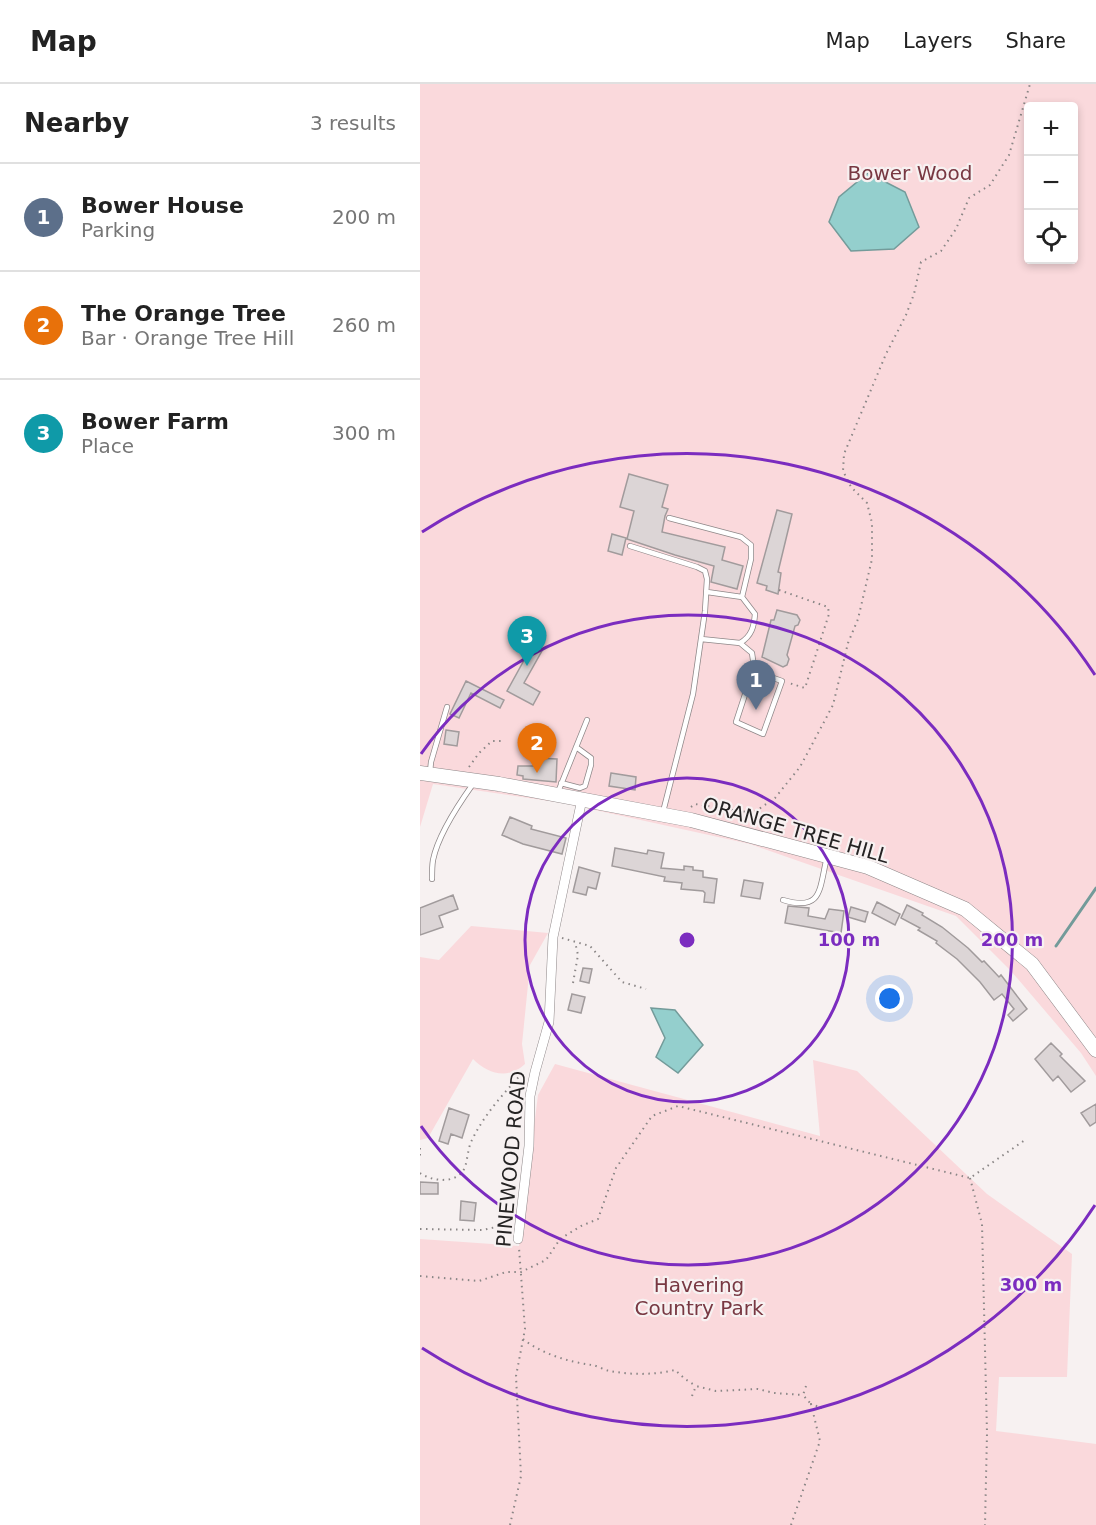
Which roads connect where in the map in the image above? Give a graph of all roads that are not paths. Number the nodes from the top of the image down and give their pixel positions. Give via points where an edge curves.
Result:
1 (669, 518) dead end
2 (630, 546) dead end
3 (707, 592) junction
4 (742, 597) junction
5 (701, 639) junction
6 (740, 643) junction
7 (753, 671) junction
8 (447, 707) dead end
9 (586, 720) dead end
10 (576, 747) junction
11 (425, 774) edge
12 (470, 780) junction
13 (559, 789) junction
14 (582, 799) junction
15 (662, 815) junction
16 (827, 856) junction
17 (432, 879) dead end
18 (783, 900) dead end
19 (1096, 1050) edge
20 (518, 1239) road end

1 - 4 lane via 741,537 751,545
2 - 3 lane via 705,571
3 - 4 lane
3 - 5 lane
4 - 6 lane via 755,614 754,628
5 - 6 lane
5 - 15 lane via 693,694
6 - 7 lane via 752,653
7 - 7 lane via 736,723 763,734 782,681
8 - 11 lane
9 - 10 lane
10 - 13 lane
10 - 13 lane via 591,758 587,781 583,788
11 - 12 main road, ORANGE TREE HILL
12 - 13 main road, ORANGE TREE HILL
12 - 17 lane via 438,845
13 - 14 main road, ORANGE TREE HILL
14 - 15 main road, ORANGE TREE HILL
14 - 20 street, PINEWOOD ROAD via 554,936 549,1022 531,1096
15 - 16 main road, ORANGE TREE HILL
16 - 18 lane via 812,902
16 - 19 main road, ORANGE TREE HILL via 868,867 965,909 1032,964

